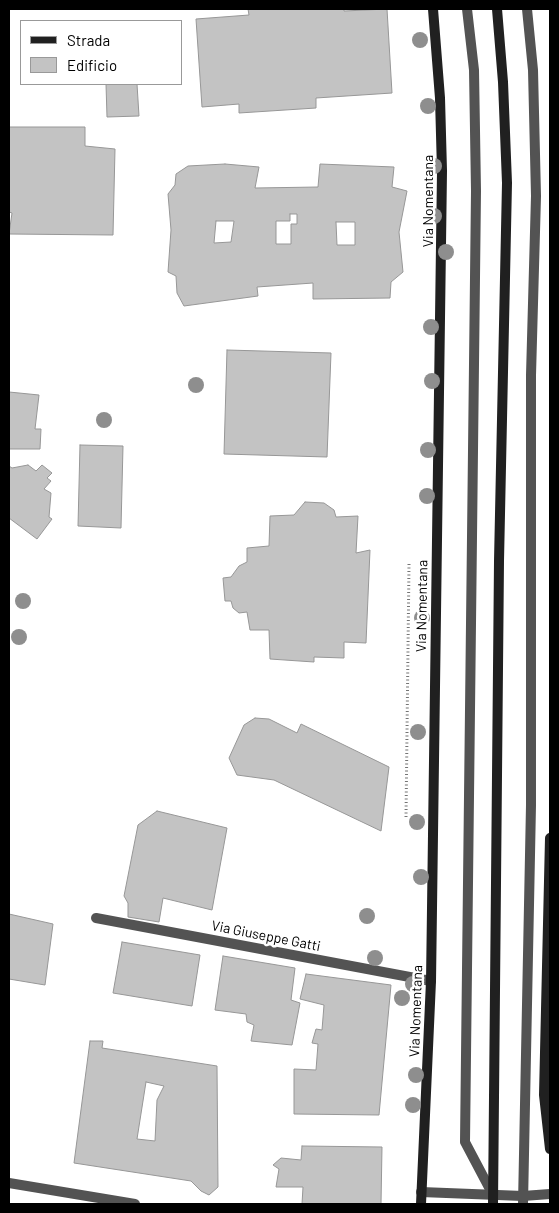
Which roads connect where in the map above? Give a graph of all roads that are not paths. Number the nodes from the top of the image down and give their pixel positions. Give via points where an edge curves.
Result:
1 (433, 9) edge
2 (467, 9) edge
3 (497, 9) edge
4 (526, 9) edge
5 (550, 838) edge
6 (96, 918) dead end
7 (431, 981) junction
8 (550, 1149) edge
9 (9, 1183) edge
10 (421, 1192) junction
11 (550, 1194) edge
12 (493, 1200) edge
13 (523, 1200) edge
14 (134, 1204) edge
15 (421, 1204) edge

1 - 7 street, Via Nomentana via 440,89 442,171
2 - 12 street via 474,70 476,191 465,1142
3 - 12 street via 507,183
4 - 13 street via 533,70 536,196 531,375 531,795
5 - 8 street via 544,1095
6 - 7 street, Via Giuseppe Gatti
7 - 10 street, Via Nomentana
9 - 14 street
10 - 12 street
10 - 15 street, Via Nomentana
11 - 13 street
12 - 13 street

